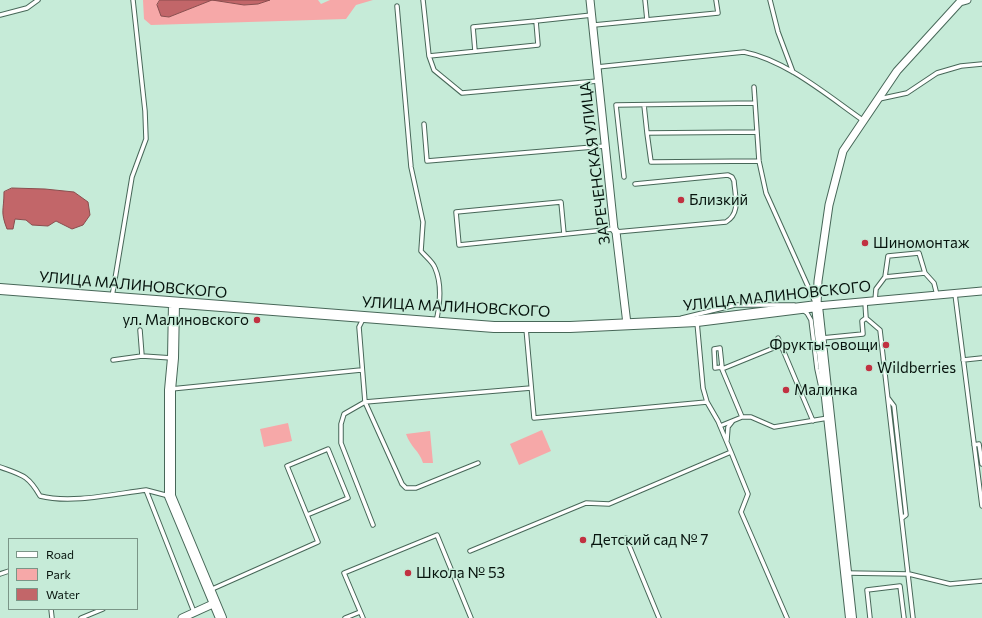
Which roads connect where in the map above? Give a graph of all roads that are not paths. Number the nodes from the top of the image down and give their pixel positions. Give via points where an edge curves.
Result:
1 (38, 0) edge
2 (133, 0) edge
3 (423, 0) edge
4 (590, 0) edge
5 (645, 0) edge
6 (716, 0) edge
7 (770, 0) edge
8 (968, 0) edge
9 (960, 1) edge
10 (397, 6) dead end
11 (0, 15) edge
12 (592, 15) junction
13 (647, 20) junction
14 (536, 21) junction
15 (594, 25) junction
16 (475, 51) junction
17 (428, 56) junction
18 (982, 64) edge
19 (597, 67) junction
20 (793, 72) junction
21 (599, 81) junction
22 (754, 86) dead end
23 (878, 99) junction
24 (756, 103) junction
25 (644, 105) junction
26 (864, 121) junction
27 (424, 124) dead end
28 (757, 132) junction
29 (647, 133) junction
30 (605, 146) junction
31 (759, 161) junction
32 (624, 177) dead end
33 (635, 184) dead end
34 (615, 231) junction
35 (564, 234) junction
36 (925, 273) junction
37 (884, 277) junction
38 (0, 289) edge
39 (982, 291) edge
40 (955, 294) junction
41 (937, 295) junction
42 (112, 298) junction
43 (875, 301) junction
44 (865, 302) junction
45 (174, 303) junction
46 (817, 306) junction
47 (800, 308) junction
48 (363, 317) junction
49 (866, 318) junction
50 (697, 321) junction
51 (662, 322) junction
52 (436, 323) junction
53 (627, 324) junction
54 (526, 328) junction
55 (140, 330) dead end
56 (778, 338) dead end
57 (821, 338) junction
58 (781, 345) junction
59 (142, 356) junction
60 (173, 358) junction
61 (980, 359) edge
62 (113, 360) dead end
63 (963, 360) junction
64 (982, 362) edge
65 (722, 368) junction
66 (361, 370) junction
67 (531, 388) junction
68 (170, 390) junction
69 (365, 402) junction
70 (707, 402) junction
71 (742, 417) junction
72 (829, 418) junction
73 (733, 421) junction
74 (813, 421) junction
75 (720, 426) junction
76 (727, 444) junction
77 (974, 444) junction
78 (731, 452) junction
79 (478, 463) dead end
80 (982, 464) edge
81 (977, 466) junction
82 (0, 467) edge
83 (146, 490) junction
84 (170, 496) junction
85 (982, 506) edge
86 (307, 515) junction
87 (373, 525) dead end
88 (626, 538) dead end
89 (470, 551) dead end
90 (846, 573) junction
91 (909, 574) junction
92 (982, 580) edge
93 (977, 581) junction
94 (982, 584) edge
95 (209, 590) junction
96 (215, 603) junction
97 (101, 610) edge
98 (360, 612) junction
99 (195, 613) junction
100 (81, 618) edge
101 (182, 618) edge
102 (221, 618) edge
103 (345, 618) edge
104 (363, 618) edge
105 (471, 618) edge
106 (659, 618) edge
107 (787, 618) edge
108 (851, 618) edge
109 (870, 618) edge
110 (904, 618) edge
111 (913, 618) edge

1 - 11 lane via 27,8
2 - 42 lane via 146,139 132,177
3 - 17 lane
4 - 12 street, ЗАРЕЧЕНСКАЯ УЛИЦА
5 - 13 lane
6 - 13 lane via 718,13
7 - 20 lane via 778,32
8 - 9 street
9 - 23 street via 896,71
10 - 52 lane via 411,167 423,222 421,251 435,267 439,286 440,307
12 - 14 lane
12 - 15 street, ЗАРЕЧЕНСКАЯ УЛИЦА
13 - 15 lane
14 - 16 lane via 473,27
14 - 16 lane via 538,45
15 - 19 street, ЗАРЕЧЕНСКАЯ УЛИЦА
16 - 17 lane
17 - 21 lane via 434,70 462,93
18 - 23 lane via 961,66 937,73 907,93
19 - 20 lane via 744,52 761,55
19 - 21 street, ЗАРЕЧЕНСКАЯ УЛИЦА
20 - 26 lane
21 - 30 street, ЗАРЕЧЕНСКАЯ УЛИЦА
22 - 24 lane
23 - 26 street
24 - 25 lane
24 - 28 lane
25 - 29 lane
25 - 32 lane via 616,105
26 - 46 street via 844,151 834,181 818,281
27 - 30 lane via 427,161
28 - 29 lane
28 - 31 lane
29 - 31 lane via 651,162
30 - 34 street, ЗАРЕЧЕНСКАЯ УЛИЦА
31 - 46 lane via 766,193
33 - 34 lane via 728,175 734,181 736,211 726,222
34 - 35 lane
34 - 53 street, ЗАРЕЧЕНСКАЯ УЛИЦА
35 - 35 lane via 459,245 456,212 561,202
36 - 37 lane
36 - 37 lane via 919,253 888,256
36 - 41 lane via 934,282
37 - 43 lane via 876,290
38 - 42 street, УЛИЦА МАЛИНОВСКОГО
39 - 40 street, УЛИЦА МАЛИНОВСКОГО
40 - 41 street, УЛИЦА МАЛИНОВСКОГО
40 - 63 lane
41 - 43 street, УЛИЦА МАЛИНОВСКОГО
42 - 45 street, УЛИЦА МАЛИНОВСКОГО
43 - 44 street, УЛИЦА МАЛИНОВСКОГО
44 - 46 street, УЛИЦА МАЛИНОВСКОГО
44 - 49 lane
45 - 48 street, УЛИЦА МАЛИНОВСКОГО
45 - 60 street
46 - 47 street, УЛИЦА МАЛИНОВСКОГО
46 - 57 street
47 - 50 street, УЛИЦА МАЛИНОВСКОГО
47 - 51 lane via 791,304 735,305
47 - 72 lane via 811,320 816,369
48 - 52 street, УЛИЦА МАЛИНОВСКОГО
48 - 66 lane via 359,327
49 - 57 lane via 862,321 863,334
49 - 91 lane via 880,330
50 - 51 street, УЛИЦА МАЛИНОВСКОГО
50 - 70 lane via 703,388
51 - 53 street, УЛИЦА МАЛИНОВСКОГО
52 - 54 street, УЛИЦА МАЛИНОВСКОГО
53 - 54 street, УЛИЦА МАЛИНОВСКОГО
54 - 67 lane
55 - 59 lane
56 - 58 lane
57 - 72 street
58 - 65 lane
58 - 74 lane
59 - 60 lane
59 - 62 lane
60 - 68 street
61 - 63 lane
61 - 64 lane
63 - 77 lane
65 - 65 lane via 720,348 714,349 715,368
65 - 71 lane
66 - 68 lane
66 - 69 lane
67 - 69 lane
67 - 70 lane via 534,418
68 - 84 street
69 - 79 lane via 406,488 416,488
69 - 87 lane via 344,414 341,443
70 - 75 lane
71 - 73 lane
71 - 74 lane via 750,416 774,427
72 - 74 lane
72 - 90 street
73 - 75 lane
73 - 76 lane via 728,427
75 - 76 lane
76 - 78 lane
77 - 80 lane via 979,444
77 - 81 lane
78 - 89 lane via 608,504 586,503
78 - 107 lane via 748,494 741,512
80 - 81 lane
81 - 85 lane
82 - 83 lane via 31,481 40,496 52,499
83 - 84 lane
83 - 99 lane
84 - 95 street
86 - 86 lane via 287,466 328,449 348,498
86 - 95 lane via 318,542
88 - 106 lane
90 - 91 lane
90 - 108 street
91 - 93 lane via 950,584
91 - 111 lane
92 - 93 lane
93 - 94 lane
95 - 96 street
96 - 99 street
96 - 102 street
97 - 100 lane
98 - 103 lane
98 - 104 lane
98 - 105 lane via 344,573 437,534
99 - 101 street
109 - 110 lane via 867,590 900,586

